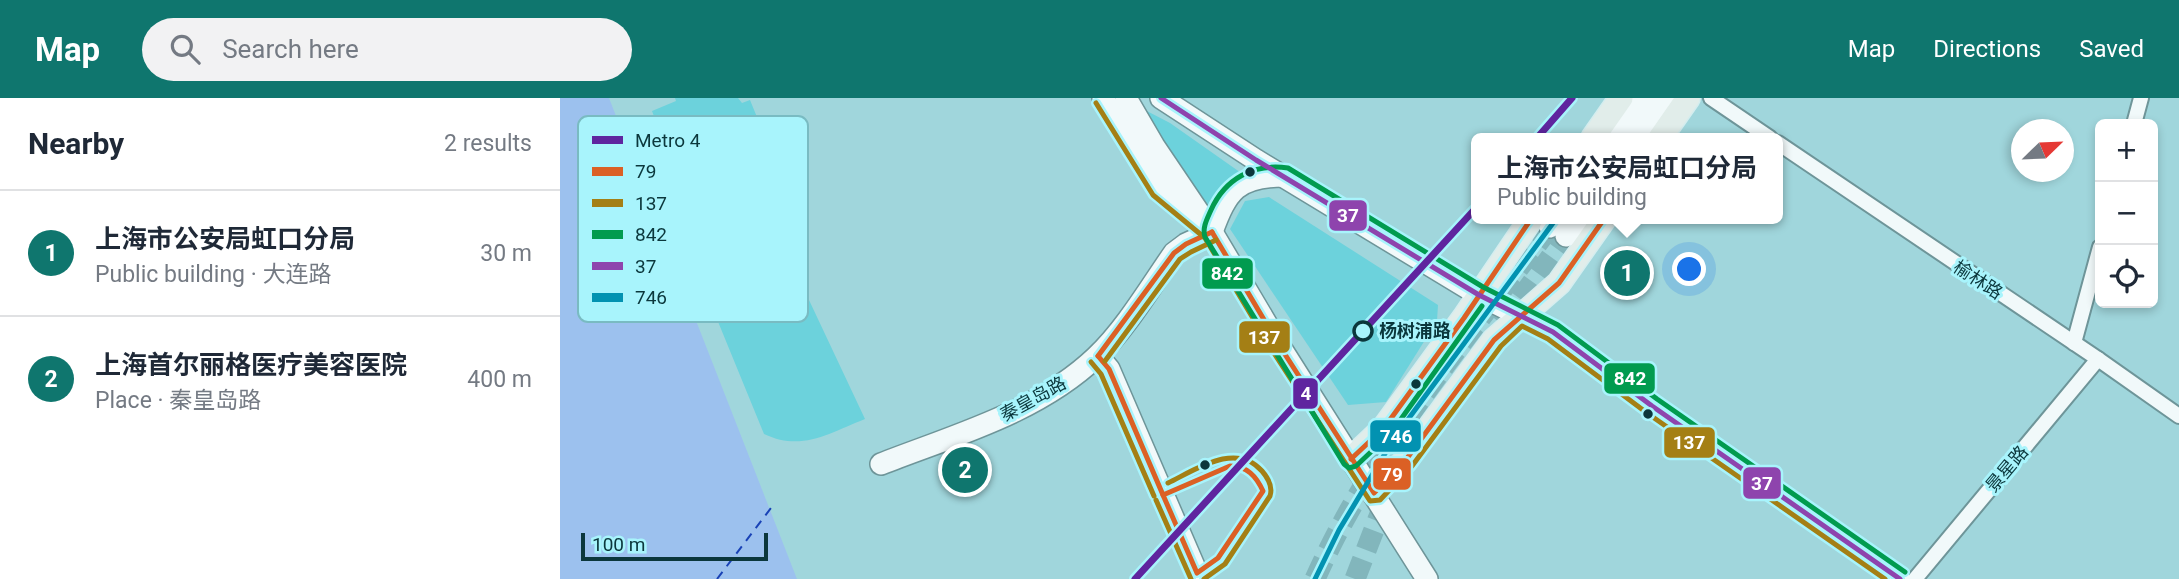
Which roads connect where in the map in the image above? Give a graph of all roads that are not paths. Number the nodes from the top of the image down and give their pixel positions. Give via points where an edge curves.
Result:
1 (1103, 98) edge
2 (1126, 98) edge
3 (1161, 98) edge
4 (1621, 98) edge
5 (1644, 98) edge
6 (1667, 98) edge
7 (1688, 98) edge
8 (1711, 98) edge
9 (2141, 98) edge
10 (2135, 119) edge
11 (1596, 133) edge
12 (1619, 133) edge
13 (1641, 133) edge
14 (1664, 133) edge
15 (1763, 133) edge
16 (1783, 148) edge
17 (1284, 176) junction
18 (1601, 224) edge
19 (1551, 225) edge
20 (1212, 232) junction
21 (2095, 265) edge
22 (1479, 295) junction
23 (1521, 315) junction
24 (2074, 343) junction
25 (1098, 356) junction
26 (2098, 359) junction
27 (2179, 416) edge
28 (1351, 459) junction
29 (881, 464) dead end
30 (1374, 493) junction
31 (1196, 577) edge
32 (1427, 579) edge
33 (1900, 579) edge
34 (1915, 579) edge

1 - 20 main road via 1160,190
2 - 20 main road
3 - 17 main road
4 - 11 main road
5 - 12 main road
6 - 13 main road
7 - 14 main road
8 - 15 street
9 - 10 street
16 - 24 street, 榆林路
17 - 20 main road via 1264,176 1234,188 1222,204
17 - 22 main road
18 - 23 main road via 1559,284
19 - 22 main road
20 - 25 main road, 秦皇岛路 via 1174,253
20 - 28 main road
21 - 24 street
22 - 23 main road
22 - 28 main road via 1384,428
23 - 30 main road via 1494,340 1405,461
23 - 33 main road via 1553,332
24 - 26 street, 榆林路
25 - 29 main road, 秦皇岛路 via 1019,410
25 - 31 main road via 1109,369
26 - 27 street, 榆林路
26 - 34 street, 景星路
28 - 30 main road
30 - 32 main road

